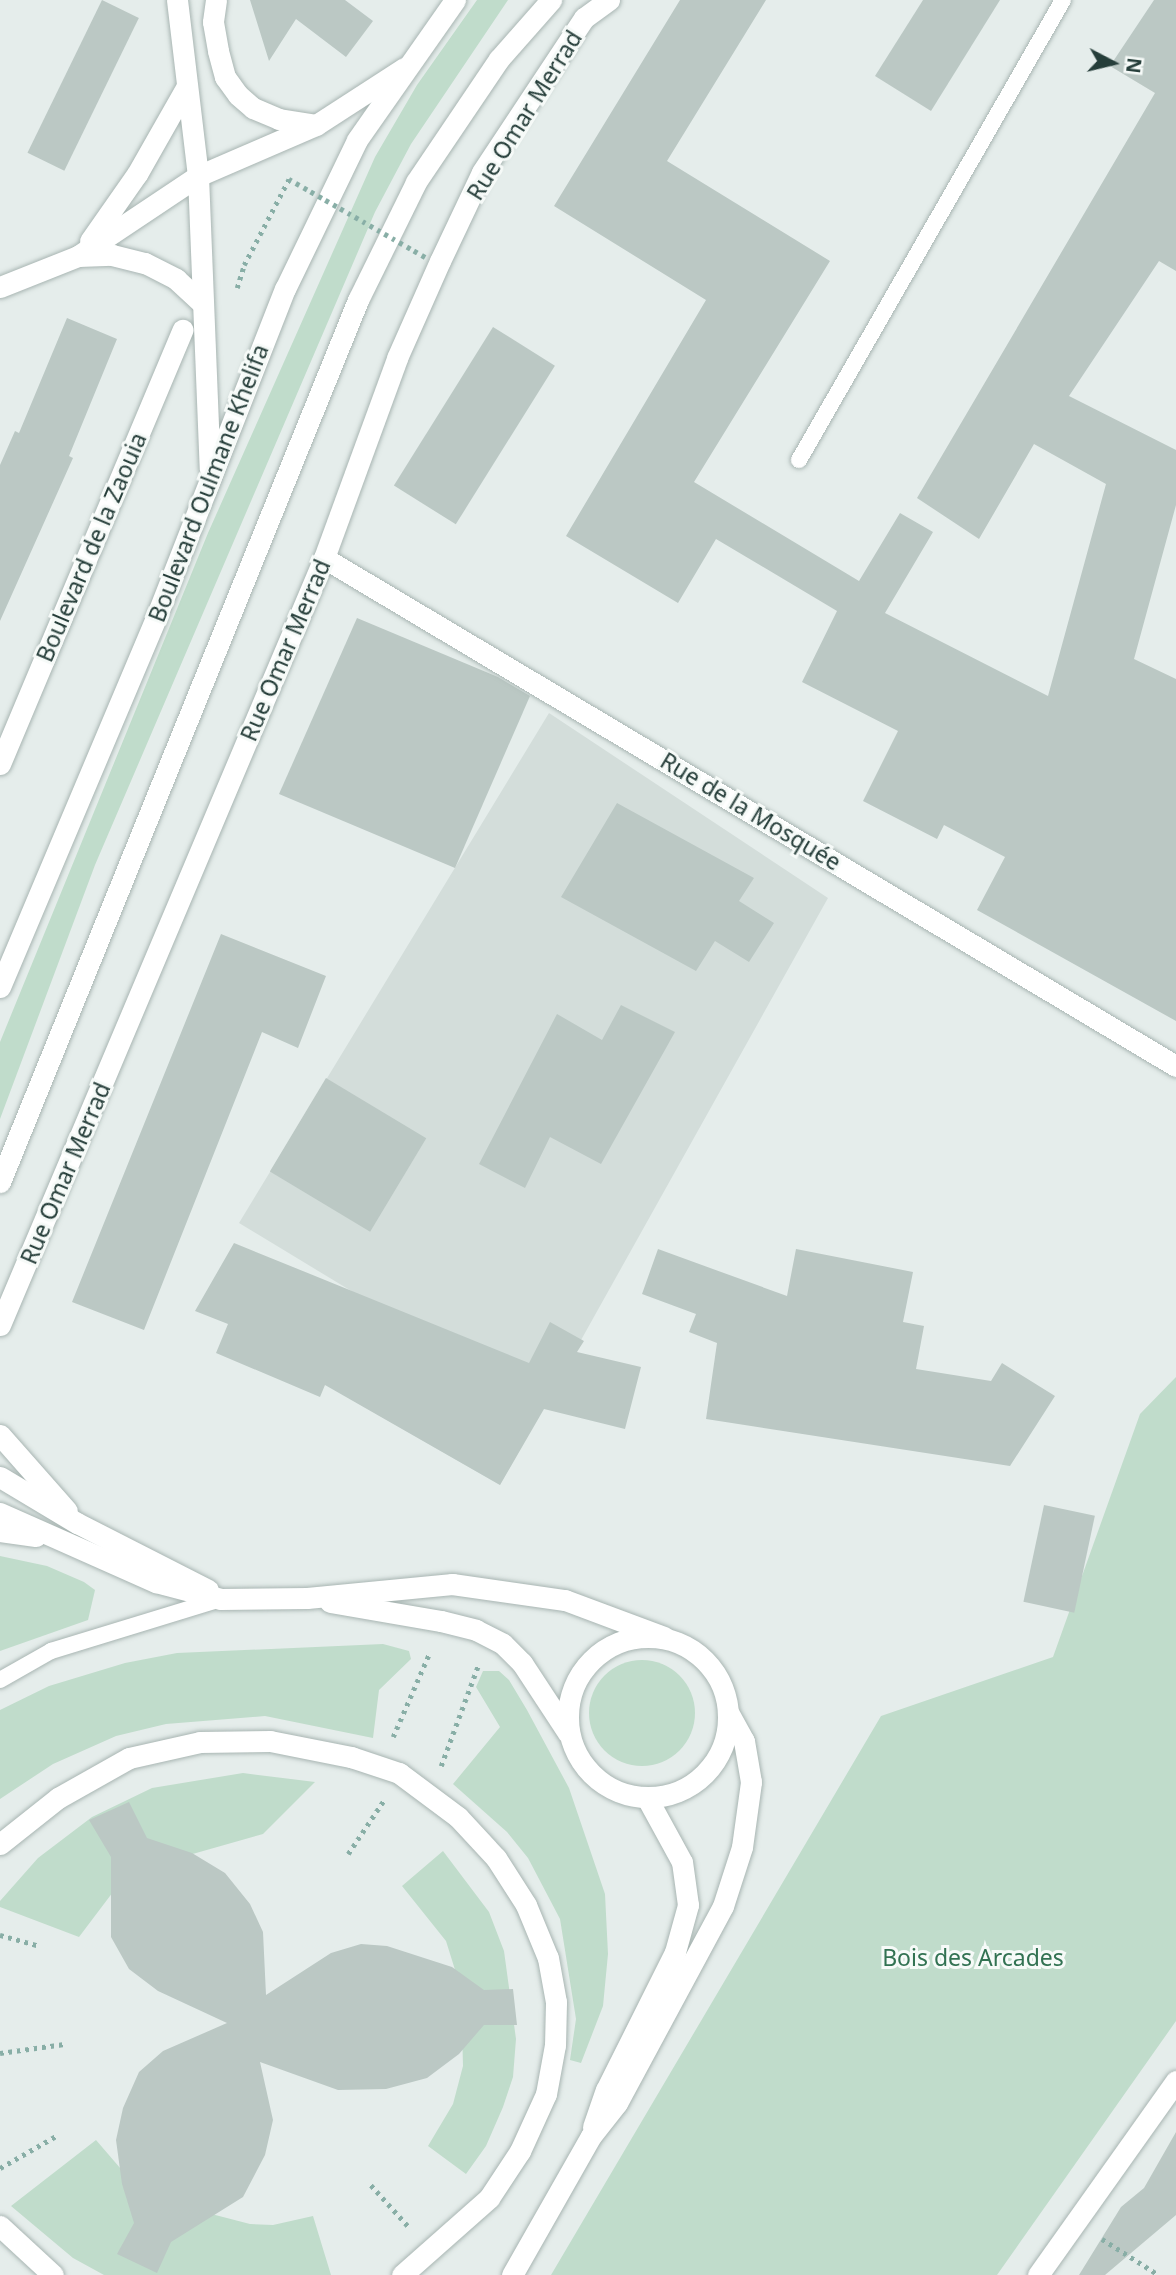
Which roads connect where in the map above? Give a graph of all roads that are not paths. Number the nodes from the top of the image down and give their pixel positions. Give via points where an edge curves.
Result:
1 (177, 0) edge
2 (216, 0) edge
3 (455, 0) edge
4 (551, 0) edge
5 (609, 0) edge
6 (1063, 0) edge
7 (404, 68) junction
8 (187, 86) junction
9 (316, 125) junction
10 (198, 176) junction
11 (78, 256) junction
12 (0, 287) edge
13 (201, 302) junction
14 (182, 330) dead end
15 (799, 460) dead end
16 (210, 475) junction
17 (324, 558) junction
18 (0, 764) edge
19 (0, 987) edge
20 (1176, 1066) edge
21 (0, 1182) edge
22 (0, 1325) edge
23 (0, 1434) edge
24 (0, 1478) edge
25 (0, 1513) edge
26 (78, 1523) junction
27 (0, 1531) edge
28 (60, 1538) junction
29 (307, 1598) junction
30 (222, 1599) junction
31 (664, 1637) junction
32 (0, 1680) edge
33 (729, 1714) junction
34 (570, 1736) junction
35 (647, 1798) junction
36 (0, 1844) edge
37 (1176, 2081) edge
38 (591, 2136) junction
39 (0, 2226) edge
40 (53, 2275) edge
41 (402, 2275) edge
42 (512, 2275) edge
43 (1038, 2275) edge

1 - 8 street
2 - 9 street via 213,22 218,51 225,77 238,95 253,108 279,119
3 - 7 street, Boulevard Oulmane Khelifa
4 - 21 street via 499,59 416,183 358,300
5 - 17 street, Rue Omar Merrad via 584,18 482,172 397,358
6 - 15 lane
7 - 9 street
7 - 16 street, Boulevard Oulmane Khelifa via 357,140 285,289
8 - 10 street
8 - 11 street via 137,174
9 - 10 street
10 - 11 street
10 - 13 street
11 - 12 street
11 - 13 street via 112,256 145,264 176,279
13 - 16 street
14 - 18 street, Boulevard de la Zaouia
16 - 19 street, Boulevard Oulmane Khelifa via 155,620
17 - 20 street, Rue de la Mosquée
17 - 22 street, Rue Omar Merrad
23 - 26 street
24 - 26 street
25 - 28 street
26 - 30 street
27 - 28 street
28 - 30 street via 156,1582
29 - 30 street
29 - 31 street via 420,1585 471,1586 565,1600
29 - 34 street via 441,1621 488,1637 522,1663
30 - 32 lane via 51,1651
31 - 33 street via 689,1647 710,1664 723,1687
31 - 34 street via 618,1641 582,1670 567,1713
33 - 35 street via 726,1739 714,1763 696,1782 673,1794
33 - 38 street via 744,1741 751,1782 742,1847 723,1906 617,2104
34 - 35 street via 577,1756 598,1780 626,1795
35 - 38 street via 682,1862 688,1905 676,1951 606,2090
36 - 41 street via 58,1798 129,1758 200,1742 270,1741 399,1773 457,1817 496,1858 526,1905 548,1958 556,2002 555,2045 546,2094 520,2151 489,2198
37 - 43 street
38 - 42 street
39 - 40 street

